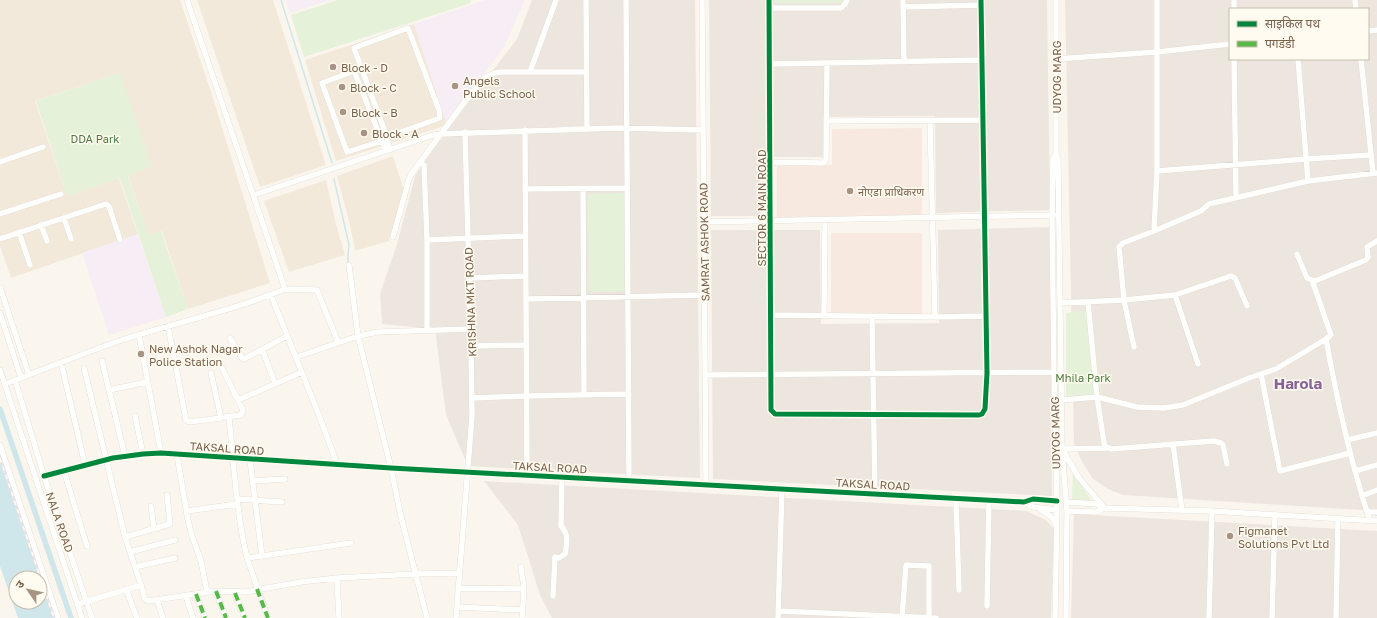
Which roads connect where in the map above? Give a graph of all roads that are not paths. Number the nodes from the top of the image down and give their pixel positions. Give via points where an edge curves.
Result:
1 (187, 0) edge
2 (556, 0) edge
3 (586, 0) edge
4 (626, 0) edge
5 (702, 0) edge
6 (769, 0) edge
7 (847, 0) edge
8 (903, 0) edge
9 (1056, 0) edge
10 (1157, 0) edge
11 (981, 3) edge
12 (903, 7) junction
13 (769, 8) junction
14 (1229, 44) edge
15 (1157, 52) junction
16 (1056, 59) junction
17 (982, 60) junction
18 (1234, 60) edge
19 (1298, 60) edge
20 (1361, 60) edge
21 (904, 62) junction
22 (828, 63) junction
23 (771, 64) junction
24 (530, 72) junction
25 (586, 72) junction
26 (983, 120) junction
27 (827, 121) junction
28 (930, 121) junction
29 (627, 128) junction
30 (587, 129) junction
31 (524, 130) junction
32 (703, 130) junction
33 (465, 132) junction
34 (442, 134) junction
35 (387, 137) junction
36 (382, 141) junction
37 (43, 147) dead end
38 (388, 150) junction
39 (1056, 154) junction
40 (1371, 155) junction
41 (1306, 158) junction
42 (0, 162) edge
43 (771, 162) junction
44 (424, 165) dead end
45 (1236, 165) junction
46 (1157, 171) junction
47 (1375, 173) edge
48 (1308, 181) junction
49 (627, 188) junction
50 (525, 189) junction
51 (583, 189) junction
52 (61, 194) dead end
53 (254, 195) junction
54 (1236, 197) junction
55 (0, 214) edge
56 (1052, 215) junction
57 (1059, 215) junction
58 (985, 216) junction
59 (64, 218) junction
60 (932, 218) junction
61 (825, 220) junction
62 (771, 221) junction
63 (704, 222) junction
64 (41, 225) junction
65 (1154, 231) junction
66 (19, 232) junction
67 (525, 236) junction
68 (393, 237) dead end
69 (0, 239) edge
70 (70, 239) dead end
71 (468, 239) junction
72 (120, 240) dead end
73 (427, 240) junction
74 (47, 241) dead end
75 (1377, 241) edge
76 (1297, 254) dead end
77 (30, 265) dead end
78 (349, 265) dead end
79 (526, 276) junction
80 (469, 278) junction
81 (1314, 281) junction
82 (0, 287) edge
83 (285, 288) junction
84 (271, 295) junction
85 (704, 295) junction
86 (1175, 295) junction
87 (628, 296) junction
88 (584, 298) junction
89 (526, 299) junction
90 (1124, 300) junction
91 (1088, 302) junction
92 (1060, 303) junction
93 (1247, 306) dead end
94 (0, 312) edge
95 (771, 315) junction
96 (824, 316) junction
97 (872, 316) junction
98 (986, 316) junction
99 (935, 317) junction
100 (168, 326) junction
101 (471, 329) junction
102 (427, 330) junction
103 (139, 335) junction
104 (287, 336) junction
105 (358, 336) junction
106 (230, 338) dead end
107 (1326, 339) junction
108 (338, 342) junction
109 (526, 345) junction
110 (471, 346) junction
111 (1134, 347) dead end
112 (262, 349) junction
113 (296, 357) junction
114 (102, 361) dead end
115 (61, 362) junction
116 (1198, 364) dead end
117 (84, 368) dead end
118 (222, 368) dead end
119 (0, 370) edge
120 (302, 372) junction
121 (987, 372) junction
122 (1054, 372) junction
123 (211, 373) dead end
124 (873, 373) junction
125 (772, 374) junction
126 (1261, 374) junction
127 (29, 375) junction
128 (705, 375) junction
129 (21, 378) junction
130 (15, 380) junction
131 (147, 382) junction
132 (275, 383) junction
133 (5, 384) junction
134 (109, 390) junction
135 (629, 394) junction
136 (584, 395) junction
137 (526, 396) junction
138 (1097, 397) junction
139 (472, 398) junction
140 (238, 400) junction
141 (1062, 400) junction
142 (874, 414) junction
143 (135, 416) dead end
144 (229, 417) junction
145 (221, 418) junction
146 (1377, 433) edge
147 (1347, 440) junction
148 (1173, 444) junction
149 (0, 445) edge
150 (1108, 448) junction
151 (1062, 449) junction
152 (161, 453) junction
153 (1350, 453) junction
154 (143, 454) junction
155 (177, 455) junction
156 (125, 456) junction
157 (234, 459) junction
158 (106, 460) junction
159 (250, 460) junction
160 (337, 464) junction
161 (1227, 464) dead end
162 (85, 465) junction
163 (1377, 465) edge
164 (391, 468) junction
165 (64, 471) junction
166 (1355, 471) junction
167 (468, 473) junction
168 (44, 476) junction
169 (527, 476) junction
170 (562, 478) junction
171 (285, 479) dead end
172 (252, 481) junction
173 (629, 481) junction
174 (706, 484) junction
175 (782, 489) junction
176 (1377, 490) edge
177 (875, 494) junction
178 (167, 495) dead end
179 (1362, 496) junction
180 (956, 499) junction
181 (255, 500) junction
182 (989, 500) junction
183 (237, 501) junction
184 (1057, 501) junction
185 (282, 502) dead end
186 (1024, 502) junction
187 (1066, 502) junction
188 (151, 506) dead end
189 (1033, 507) junction
190 (1104, 508) junction
191 (1058, 510) junction
192 (1067, 510) junction
193 (1182, 510) junction
194 (187, 511) junction
195 (1212, 511) junction
196 (1367, 512) junction
197 (1377, 512) edge
198 (1275, 515) junction
199 (1338, 519) junction
200 (1370, 521) junction
201 (1377, 521) edge
202 (154, 529) junction
203 (1057, 529) junction
204 (125, 537) junction
205 (175, 540) dead end
206 (351, 543) dead end
207 (87, 546) dead end
208 (130, 552) junction
209 (262, 556) junction
210 (175, 558) dead end
211 (247, 558) junction
212 (135, 567) junction
213 (521, 567) dead end
214 (459, 573) junction
215 (415, 574) junction
216 (78, 576) junction
217 (69, 578) junction
218 (337, 578) junction
219 (140, 585) junction
220 (458, 588) junction
221 (126, 589) junction
222 (257, 589) junction
223 (524, 590) junction
224 (959, 590) dead end
225 (216, 591) junction
226 (207, 592) junction
227 (235, 593) junction
228 (196, 594) junction
229 (186, 596) junction
230 (552, 596) dead end
231 (157, 600) junction
232 (86, 601) junction
233 (78, 604) junction
234 (987, 606) dead end
235 (457, 607) junction
236 (523, 610) junction
237 (778, 611) junction
238 (865, 616) edge
239 (902, 616) junction
240 (58, 618) edge
241 (82, 618) edge
242 (92, 618) edge
243 (137, 618) edge
244 (163, 618) edge
245 (193, 618) edge
246 (205, 618) edge
247 (226, 618) edge
248 (245, 618) edge
249 (268, 618) edge
250 (339, 618) edge
251 (427, 618) edge
252 (456, 618) edge
253 (522, 618) edge
254 (778, 618) edge
255 (929, 618) edge
256 (936, 618) edge
257 (1055, 618) edge
258 (1066, 618) edge
259 (1209, 618) edge
260 (1272, 618) edge
261 (1336, 618) edge

1 - 53 street
2 - 24 street
3 - 25 street
4 - 29 street
5 - 32 street, SAMRAT ASHOK ROAD
6 - 13 street, SECTOR 6 MAIN ROAD
7 - 13 street via 841,8
8 - 12 street
9 - 16 street, UDYOG MARG
10 - 15 street
11 - 12 street
11 - 17 street
12 - 21 street
13 - 23 street, SECTOR 6 MAIN ROAD
14 - 15 street
15 - 16 street
15 - 46 street
16 - 39 street, UDYOG MARG
17 - 21 street
17 - 26 street
18 - 45 street
19 - 41 street
20 - 40 street
21 - 22 street
22 - 23 street
22 - 27 street
23 - 43 street, SECTOR 6 MAIN ROAD
24 - 25 street
24 - 34 street via 502,72 485,77 471,92
25 - 30 street
26 - 28 street
26 - 58 street
27 - 28 street
27 - 43 street via 825,162
28 - 60 street
29 - 30 street
29 - 32 street
29 - 49 street
30 - 31 street
31 - 33 street
31 - 50 street
32 - 63 street, SAMRAT ASHOK ROAD
33 - 34 street
33 - 71 street, KRISHNA MKT ROAD
34 - 38 street
34 - 68 street via 410,176
35 - 35 street via 354,48 408,28 440,118
35 - 38 street
36 - 36 street via 347,152 322,83 354,71
36 - 38 street
37 - 42 street
38 - 53 street
39 - 56 street, UDYOG MARG via 1052,159
39 - 57 street, UDYOG MARG
40 - 41 street
40 - 47 street
41 - 45 street
41 - 48 street
43 - 62 street, SECTOR 6 MAIN ROAD
44 - 73 street
45 - 46 street
45 - 54 street
46 - 65 street
47 - 48 street
48 - 54 street
49 - 51 street
49 - 87 street
50 - 51 street
50 - 67 street
51 - 88 street
52 - 55 street
53 - 83 street
54 - 65 street via 1209,204 1201,211
56 - 57 street
56 - 58 street
56 - 122 street, UDYOG MARG
57 - 92 street, UDYOG MARG
58 - 60 street
58 - 98 street
59 - 64 street
59 - 70 street
59 - 72 street via 107,204
60 - 61 street
60 - 99 street
61 - 62 street
61 - 96 street
62 - 63 street
62 - 95 street, SECTOR 6 MAIN ROAD
63 - 85 street, SAMRAT ASHOK ROAD
64 - 66 street
64 - 74 street
65 - 90 street via 1123,243 1119,248
66 - 69 street
66 - 77 street
67 - 71 street
67 - 79 street
71 - 73 street
71 - 80 street, KRISHNA MKT ROAD
73 - 102 street
75 - 81 street via 1368,247 1366,260
76 - 81 street via 1307,278
78 - 105 street
79 - 80 street
79 - 89 street
80 - 101 street, KRISHNA MKT ROAD
81 - 107 street via 1331,334
82 - 127 street
83 - 84 street
83 - 108 street via 317,290
84 - 100 street
84 - 104 street
85 - 87 street
85 - 128 street, SAMRAT ASHOK ROAD
86 - 90 street
86 - 93 street via 1233,276
86 - 116 street
87 - 88 street
87 - 135 street
88 - 89 street
88 - 136 street
89 - 109 street
90 - 91 street
90 - 111 street
91 - 92 street
91 - 138 street
92 - 141 street, UDYOG MARG
94 - 129 street
95 - 96 street
95 - 125 street, SECTOR 6 MAIN ROAD
96 - 97 street
97 - 99 street
97 - 124 street
98 - 99 street
98 - 121 street
100 - 103 street
100 - 145 street via 186,420 190,422
101 - 102 street
101 - 110 street, KRISHNA MKT ROAD
102 - 105 street via 378,332
103 - 115 street
103 - 131 street
104 - 112 street
104 - 113 street
105 - 108 street
105 - 164 street
106 - 112 street via 243,359
107 - 126 street via 1276,369
107 - 147 street
108 - 113 street
109 - 110 street
109 - 137 street
110 - 139 street, KRISHNA MKT ROAD
112 - 132 street
113 - 120 street
114 - 134 street
115 - 127 street
115 - 162 street
117 - 158 street
118 - 140 street
119 - 133 street, NALA ROAD
120 - 132 street
120 - 160 street
121 - 122 street
121 - 124 street
121 - 142 street via 985,409 982,414
122 - 184 street, UDYOG MARG
123 - 145 street
124 - 125 street
124 - 142 street
125 - 128 street
125 - 142 street, SECTOR 6 MAIN ROAD via 771,410 775,414
126 - 138 street via 1174,407 1137,407
126 - 153 street via 1280,470
127 - 129 street
128 - 174 street, SAMRAT ASHOK ROAD
129 - 130 street
130 - 133 street
130 - 168 street, NALA ROAD
131 - 134 street
131 - 152 street
132 - 140 street
133 - 217 street, NALA ROAD
134 - 156 street
135 - 136 street
135 - 173 street
136 - 137 street
137 - 139 street
137 - 169 street
138 - 141 street
138 - 150 street via 1104,443
139 - 167 street, KRISHNA MKT ROAD
140 - 144 street via 242,413
141 - 151 street, UDYOG MARG
142 - 177 street
143 - 154 street
144 - 145 street
144 - 157 street
146 - 147 street
147 - 153 street
148 - 150 street
148 - 161 street via 1218,442 1223,445
148 - 193 street
149 - 240 street
150 - 151 street
151 - 187 street, UDYOG MARG
151 - 190 street via 1079,478
152 - 154 street, TAKSAL ROAD
152 - 155 street, TAKSAL ROAD
153 - 166 street
154 - 156 street, TAKSAL ROAD
155 - 157 street, TAKSAL ROAD
155 - 194 street
156 - 158 street, TAKSAL ROAD
157 - 159 street, TAKSAL ROAD
157 - 183 street
158 - 162 street, TAKSAL ROAD
158 - 204 street
159 - 160 street, TAKSAL ROAD
159 - 172 street
160 - 164 street, TAKSAL ROAD
162 - 165 street, TAKSAL ROAD
163 - 166 street
164 - 167 street, TAKSAL ROAD
164 - 215 street
165 - 168 street, TAKSAL ROAD
165 - 207 street
166 - 179 street
167 - 169 street, TAKSAL ROAD
167 - 214 street, KRISHNA MKT ROAD
168 - 216 street, NALA ROAD
169 - 170 street, TAKSAL ROAD
170 - 173 street, TAKSAL ROAD
170 - 230 street via 561,526 565,530 567,541 565,554 555,557
171 - 172 street
172 - 181 street
173 - 174 street, TAKSAL ROAD
174 - 175 street, TAKSAL ROAD
175 - 177 street, TAKSAL ROAD
175 - 237 street
176 - 179 street
177 - 180 street, TAKSAL ROAD
178 - 202 street via 171,522
179 - 196 street
180 - 182 street, TAKSAL ROAD
180 - 224 street
181 - 183 street
181 - 185 street
181 - 209 street
182 - 186 street, TAKSAL ROAD
182 - 234 street
183 - 194 street
183 - 211 street
184 - 186 street, TAKSAL ROAD via 1034,499
184 - 191 street, UDYOG MARG
186 - 189 street, TAKSAL ROAD
187 - 190 street via 1097,504
187 - 192 street, UDYOG MARG
188 - 202 street
189 - 191 street, TAKSAL ROAD
189 - 203 street via 1050,515
190 - 192 street via 1098,512
190 - 193 street
191 - 203 street, UDYOG MARG
192 - 258 street, UDYOG MARG
193 - 195 street
194 - 226 street
195 - 198 street
195 - 259 street
196 - 197 street
196 - 200 street
198 - 199 street
198 - 260 street
199 - 200 street
199 - 261 street
200 - 201 street
202 - 204 street
203 - 257 street, UDYOG MARG
204 - 208 street
205 - 208 street
206 - 209 street
208 - 212 street
209 - 211 street
210 - 212 street
211 - 222 street
212 - 219 street
213 - 223 street
214 - 215 street
214 - 220 street, KRISHNA MKT ROAD
215 - 218 street
215 - 251 street
216 - 217 street
216 - 232 street, NALA ROAD
217 - 233 street, NALA ROAD
218 - 222 street
218 - 250 street
219 - 221 street
219 - 231 street via 146,600
220 - 223 street
220 - 235 street, KRISHNA MKT ROAD
221 - 232 street
221 - 243 street
222 - 227 street
222 - 249 street
223 - 236 street
225 - 226 street
225 - 227 street
225 - 247 street
226 - 228 street
227 - 248 street
228 - 229 street
228 - 246 street
229 - 231 street
229 - 245 street
231 - 244 street
232 - 233 street
232 - 242 street, NALA ROAD
233 - 241 street, NALA ROAD
235 - 236 street
235 - 252 street, KRISHNA MKT ROAD
236 - 253 street
237 - 238 street
237 - 254 street
238 - 239 street
239 - 255 street
239 - 255 street via 906,565 925,565 929,566
255 - 256 street

